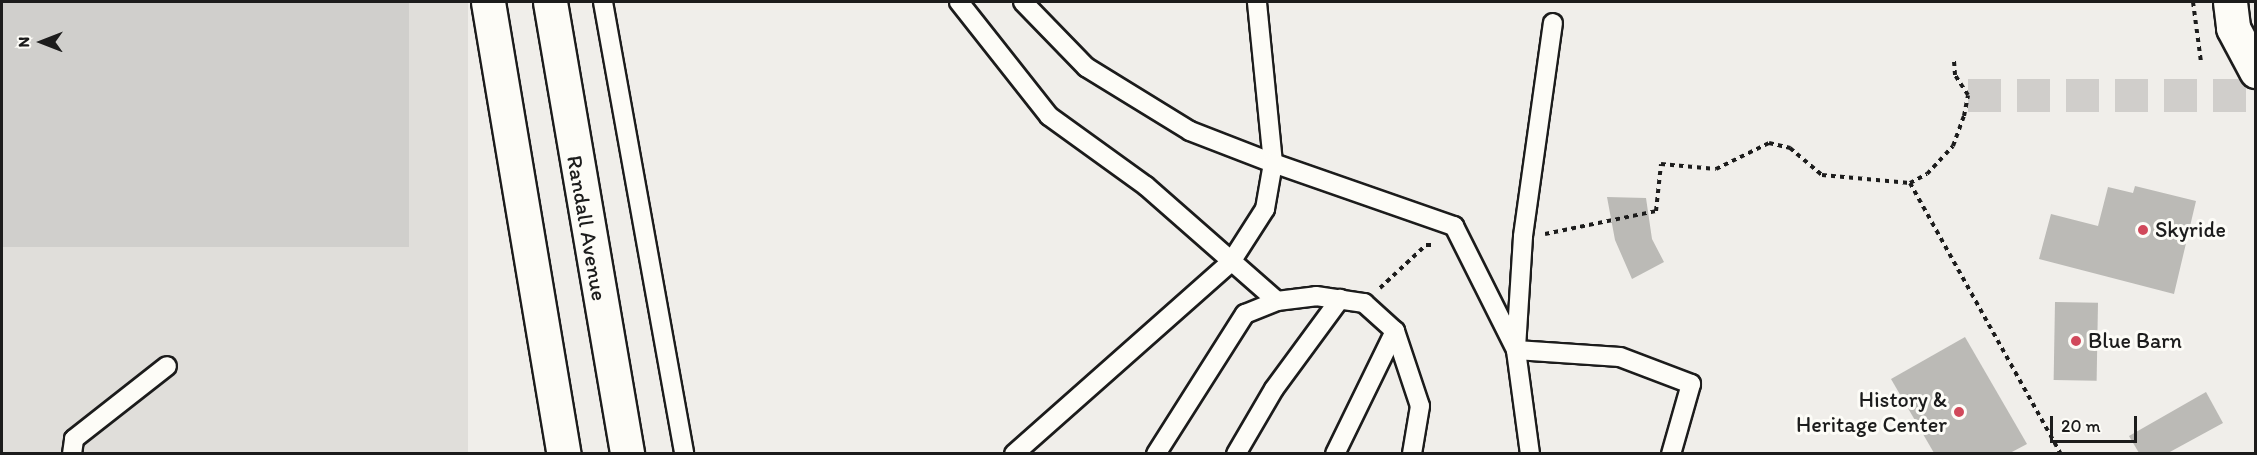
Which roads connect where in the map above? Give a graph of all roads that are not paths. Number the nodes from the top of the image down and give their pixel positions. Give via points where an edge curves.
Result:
1 (488, 2) edge
2 (550, 2) edge
3 (603, 2) edge
4 (959, 2) edge
5 (1023, 2) edge
6 (1257, 2) edge
7 (2230, 2) edge
8 (1553, 22) dead end
9 (2256, 71) edge
10 (1273, 163) junction
11 (1231, 262) junction
12 (1340, 299) junction
13 (1277, 301) junction
14 (1395, 331) junction
15 (1516, 350) junction
16 (167, 366) dead end
17 (72, 453) edge
18 (564, 453) edge
19 (627, 453) edge
20 (684, 453) edge
21 (1014, 453) edge
22 (1156, 453) edge
23 (1236, 453) edge
24 (1335, 453) edge
25 (1412, 453) edge
26 (1530, 453) edge
27 (1671, 453) edge

1 - 18 street
2 - 19 street, Randall Avenue
3 - 20 lane
4 - 11 lane via 1049,116 1146,186
5 - 10 lane via 1086,67 1190,130
6 - 10 lane
7 - 9 street via 2234,28
8 - 15 lane via 1523,236
10 - 11 lane via 1265,209
10 - 15 lane via 1454,226
11 - 13 lane
11 - 21 lane
12 - 13 lane
12 - 14 lane via 1364,303
12 - 23 lane via 1274,389
13 - 22 lane via 1245,314
14 - 24 lane
14 - 25 lane via 1420,406
15 - 26 lane
15 - 27 lane via 1620,357 1691,384
16 - 17 lane via 74,439

